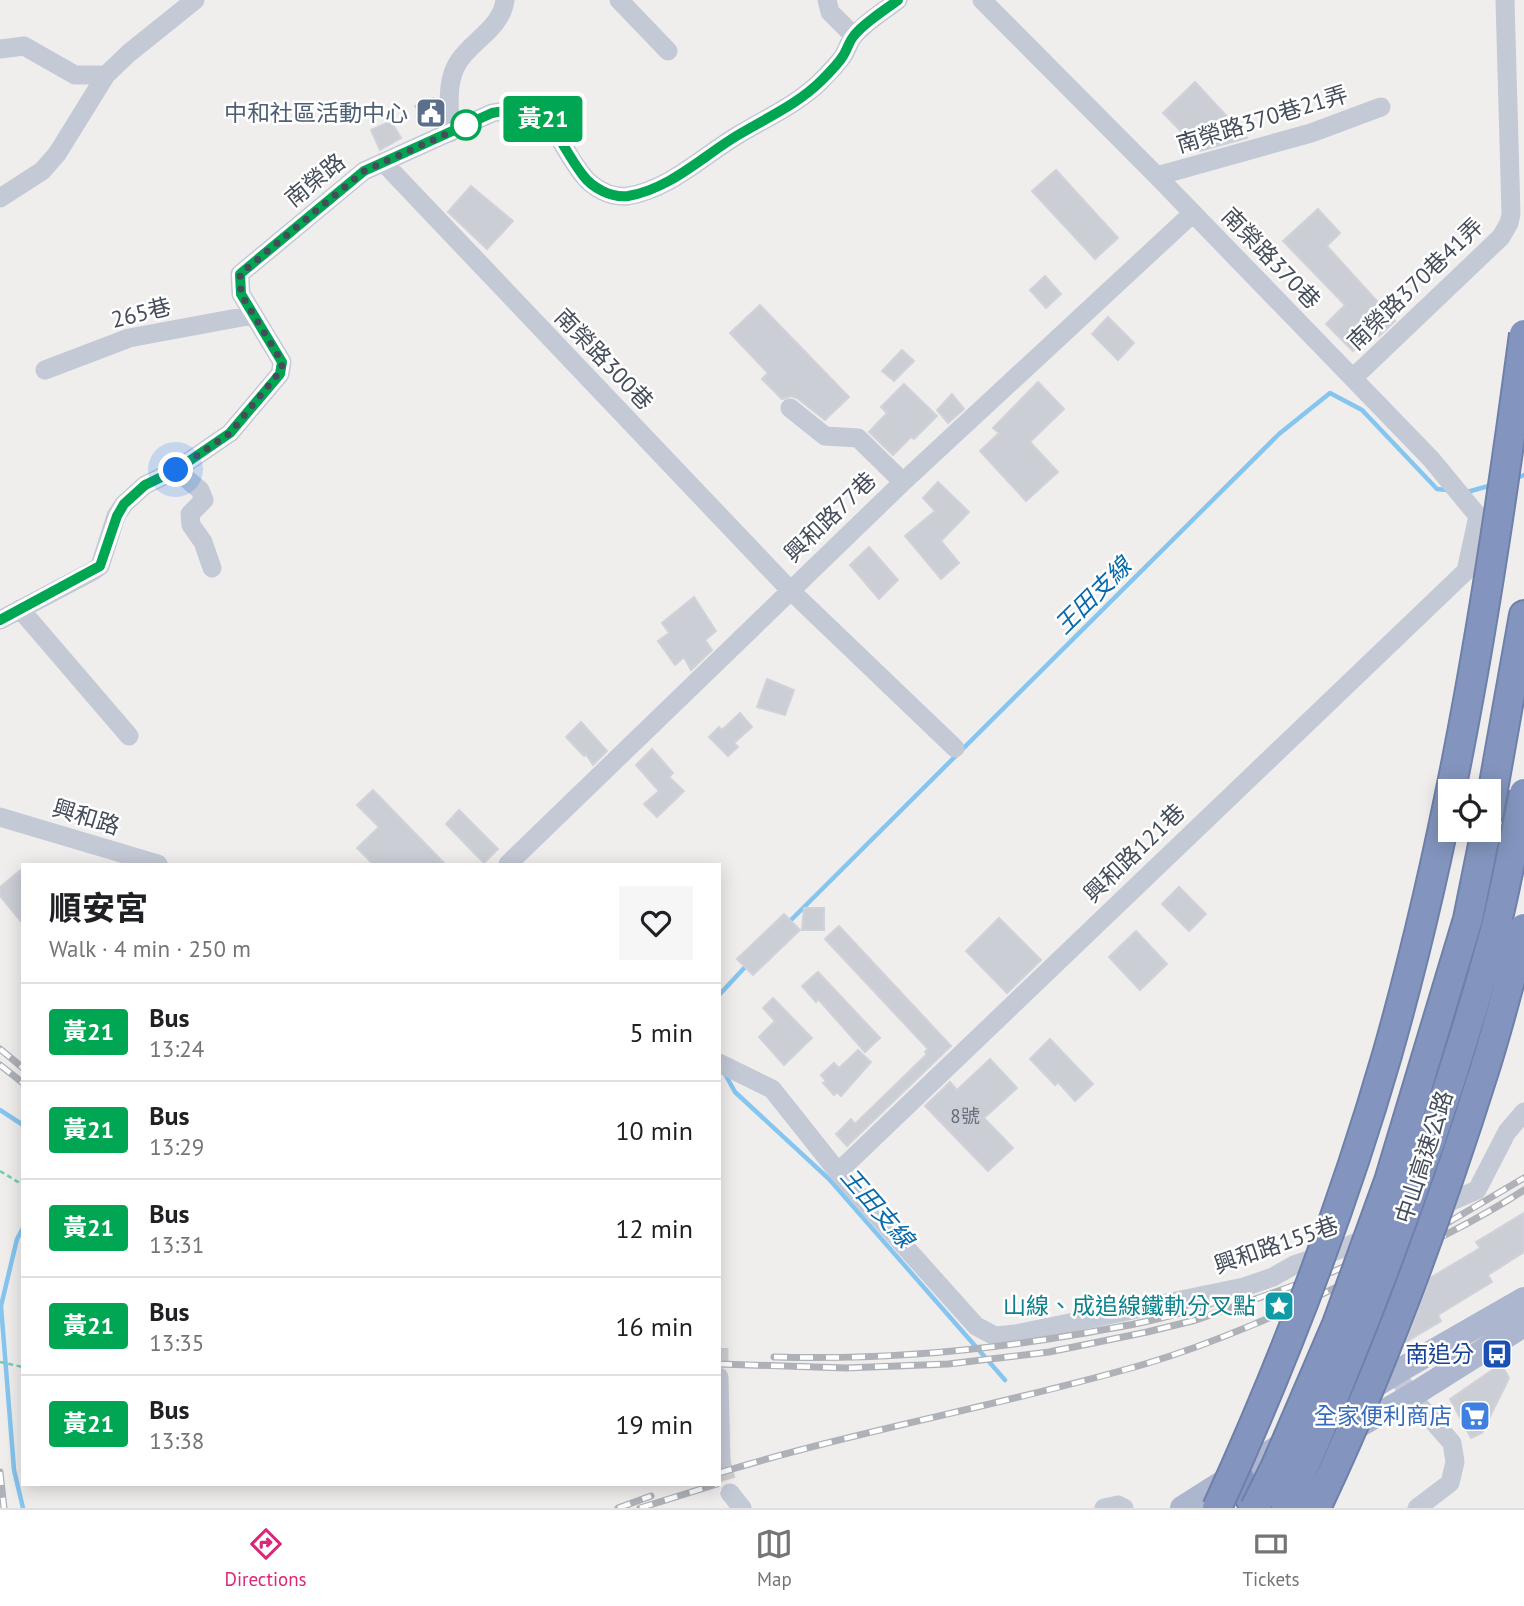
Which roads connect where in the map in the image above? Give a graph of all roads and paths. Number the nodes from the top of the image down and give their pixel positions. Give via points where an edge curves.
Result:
1 (195, 0) edge
2 (505, 0) edge
3 (619, 0) edge
4 (827, 0) edge
5 (898, 0) edge
6 (982, 0) edge
7 (1505, 0) edge
8 (853, 36) junction
9 (0, 49) edge
10 (668, 51) dead end
11 (106, 75) junction
12 (1381, 107) dead end
13 (450, 133) junction
14 (383, 162) junction
15 (1157, 176) junction
16 (0, 198) edge
17 (1193, 213) junction
18 (253, 315) junction
19 (1524, 334) edge
20 (45, 370) dead end
21 (1353, 378) junction
22 (790, 408) dead end
23 (176, 470) junction
24 (902, 482) junction
25 (212, 568) dead end
26 (1466, 571) joint
27 (790, 590) junction
28 (20, 609) junction
29 (1524, 615) edge
30 (0, 620) edge
31 (129, 736) dead end
32 (955, 748) dead end
33 (1495, 779) edge
34 (1524, 793) edge
35 (0, 817) edge
36 (1484, 842) edge
37 (155, 863) edge
38 (509, 863) edge
39 (1524, 928) edge
40 (725, 1066) edge
41 (1524, 1112) edge
42 (0, 1171) edge
43 (838, 1172) junction
44 (21, 1184) edge
45 (1524, 1299) edge
46 (1524, 1325) edge
47 (0, 1362) edge
48 (21, 1366) edge
49 (1395, 1373) junction
50 (1411, 1396) junction
51 (1244, 1498) edge
52 (1104, 1508) edge
53 (1124, 1508) edge
54 (1182, 1508) edge
55 (1217, 1508) edge
56 (1286, 1508) edge
57 (1316, 1508) edge
58 (1417, 1508) edge

1 - 11 street
2 - 13 street via 502,15 458,62 451,80
3 - 10 street
4 - 8 street via 830,12
5 - 8 street, 南榮路
6 - 15 street, 南榮路370巷
7 - 21 street, 南榮路370巷41弄 via 1509,223 1500,237
8 - 13 street, 南榮路 via 842,58 821,81 787,108 651,190 625,196 596,188 583,177 554,131 533,112 513,108 492,113
9 - 11 street via 24,46 75,75
11 - 16 street via 50,162
12 - 15 street, 南榮路370巷21弄 via 1311,133
13 - 14 street, 南榮路
14 - 18 street, 南榮路 via 364,171 240,274 241,294
14 - 27 street, 南榮路300巷
15 - 17 street, 南榮路370巷
17 - 21 street, 南榮路370巷
17 - 24 street, 興和路77巷
18 - 20 street, 265巷 via 129,338
18 - 23 street, 南榮路 via 282,362 280,374 230,433
19 - 55 highway, bridge via 1473,671 1400,1006 1345,1187 1294,1329
21 - 26 street, 南榮路370巷 via 1478,516
22 - 24 street via 825,436 859,438
23 - 25 street via 200,490 204,500 190,514 191,525
23 - 28 street, 南榮路 via 145,485 124,504 100,566
24 - 27 street, 興和路77巷
26 - 43 street, 興和路121巷
27 - 32 street, 南榮路300巷
27 - 38 street, 興和路77巷
28 - 30 street, 南榮路
28 - 31 street
29 - 33 highway
34 - 56 highway, 中山高速公路, bridge via 1494,932 1433,1135 1335,1399
35 - 37 street, 興和路
36 - 51 highway, 中山高速公路, bridge via 1468,919 1390,1181 1337,1324 1275,1468
39 - 57 highway, 中山高速公路, bridge via 1485,1069 1434,1220 1382,1360
40 - 43 street, 興和路155巷 via 772,1089
41 - 43 street, 興和路155巷 via 1507,1132 1477,1190 1341,1249 1244,1287 995,1336 976,1326
42 - 44 path
45 - 49 main road
46 - 50 main road
47 - 48 path
49 - 50 street
49 - 51 main road
50 - 51 main road via 1294,1462
50 - 58 street via 1452,1443 1455,1455 1450,1483
51 - 54 main road
52 - 53 street

